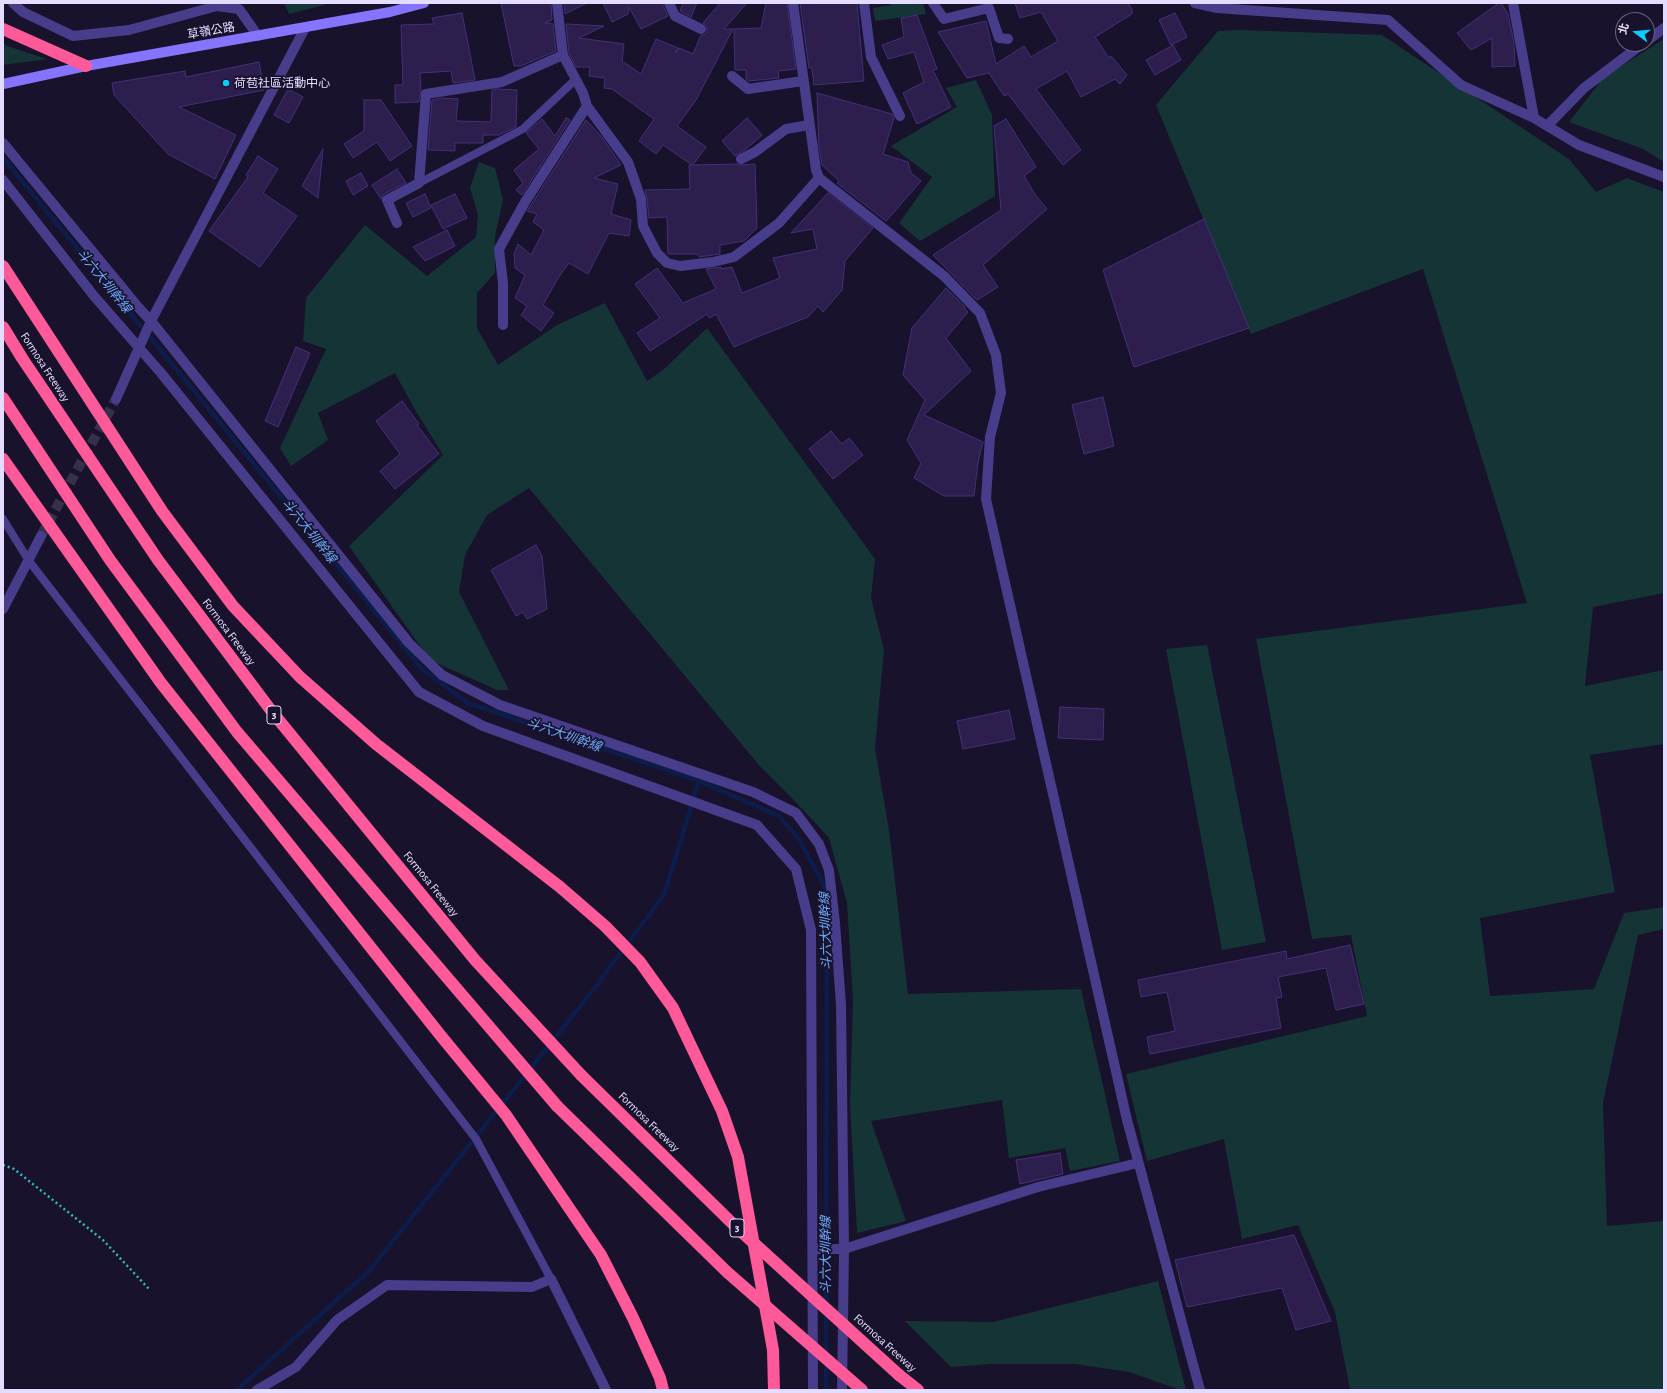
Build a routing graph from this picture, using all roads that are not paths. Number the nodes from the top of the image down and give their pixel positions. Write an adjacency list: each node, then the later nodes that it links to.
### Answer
1 (13, 3): 15 (street)
2 (424, 3): 10 (main road, 草嶺公路)
3 (557, 3): 18 (street)
4 (669, 3): 13 (street)
5 (792, 3): 22 (street)
6 (864, 3): 25 (street)
7 (933, 3): 16 (street)
8 (1195, 3): 26 (street)
9 (1513, 3): 26 (street)
10 (305, 28): 15 (main road, 草嶺公路); 37 (street)
11 (1664, 28): 14 (street)
12 (3, 29): 19 (highway)
13 (701, 29)
14 (1655, 35)
15 (258, 36): 19 (main road, 草嶺公路)
16 (1008, 39)
17 (1631, 52): 28 (street)
18 (563, 55): 21 (street); 34 (street)
19 (86, 66): 23 (main road, 草嶺公路)
20 (732, 76): 22 (street)
21 (575, 80): 24 (street); 34 (lane)
22 (803, 81): 27 (street)
23 (3, 84)
24 (587, 106): 31 (street); 38 (street)
25 (900, 116)
26 (1534, 118): 28 (street)
27 (809, 125): 30 (street); 31 (street)
28 (1547, 126): 32 (street)
29 (3, 142): 37 (street)
30 (741, 159)
31 (819, 178): 48 (street)
32 (1664, 178)
33 (3, 180): 40 (street)
34 (419, 184): 35 (street)
35 (397, 223)
36 (3, 266): 55 (highway)
37 (151, 321): 40 (street); 50 (street)
38 (503, 325)
39 (3, 327): 59 (highway, Formosa Freeway / 3, bridge)
40 (139, 349): 42 (street); 49 (street)
41 (3, 398): 58 (highway, bridge)
42 (116, 399)
43 (3, 459): 54 (highway)
44 (3, 519): 46 (lane)
45 (41, 536): 46 (street)
46 (29, 561): 47 (street); 51 (lane)
47 (3, 609)
48 (1138, 1163): 50 (street); 60 (street)
49 (813, 1249): 50 (street); 56 (street)
50 (844, 1249): 57 (street)
51 (551, 1279): 52 (street); 53 (street)
52 (257, 1390)
53 (606, 1390)
54 (663, 1390)
55 (774, 1390)
56 (813, 1390)
57 (842, 1390)
58 (862, 1390)
59 (918, 1390)
60 (1200, 1390)

